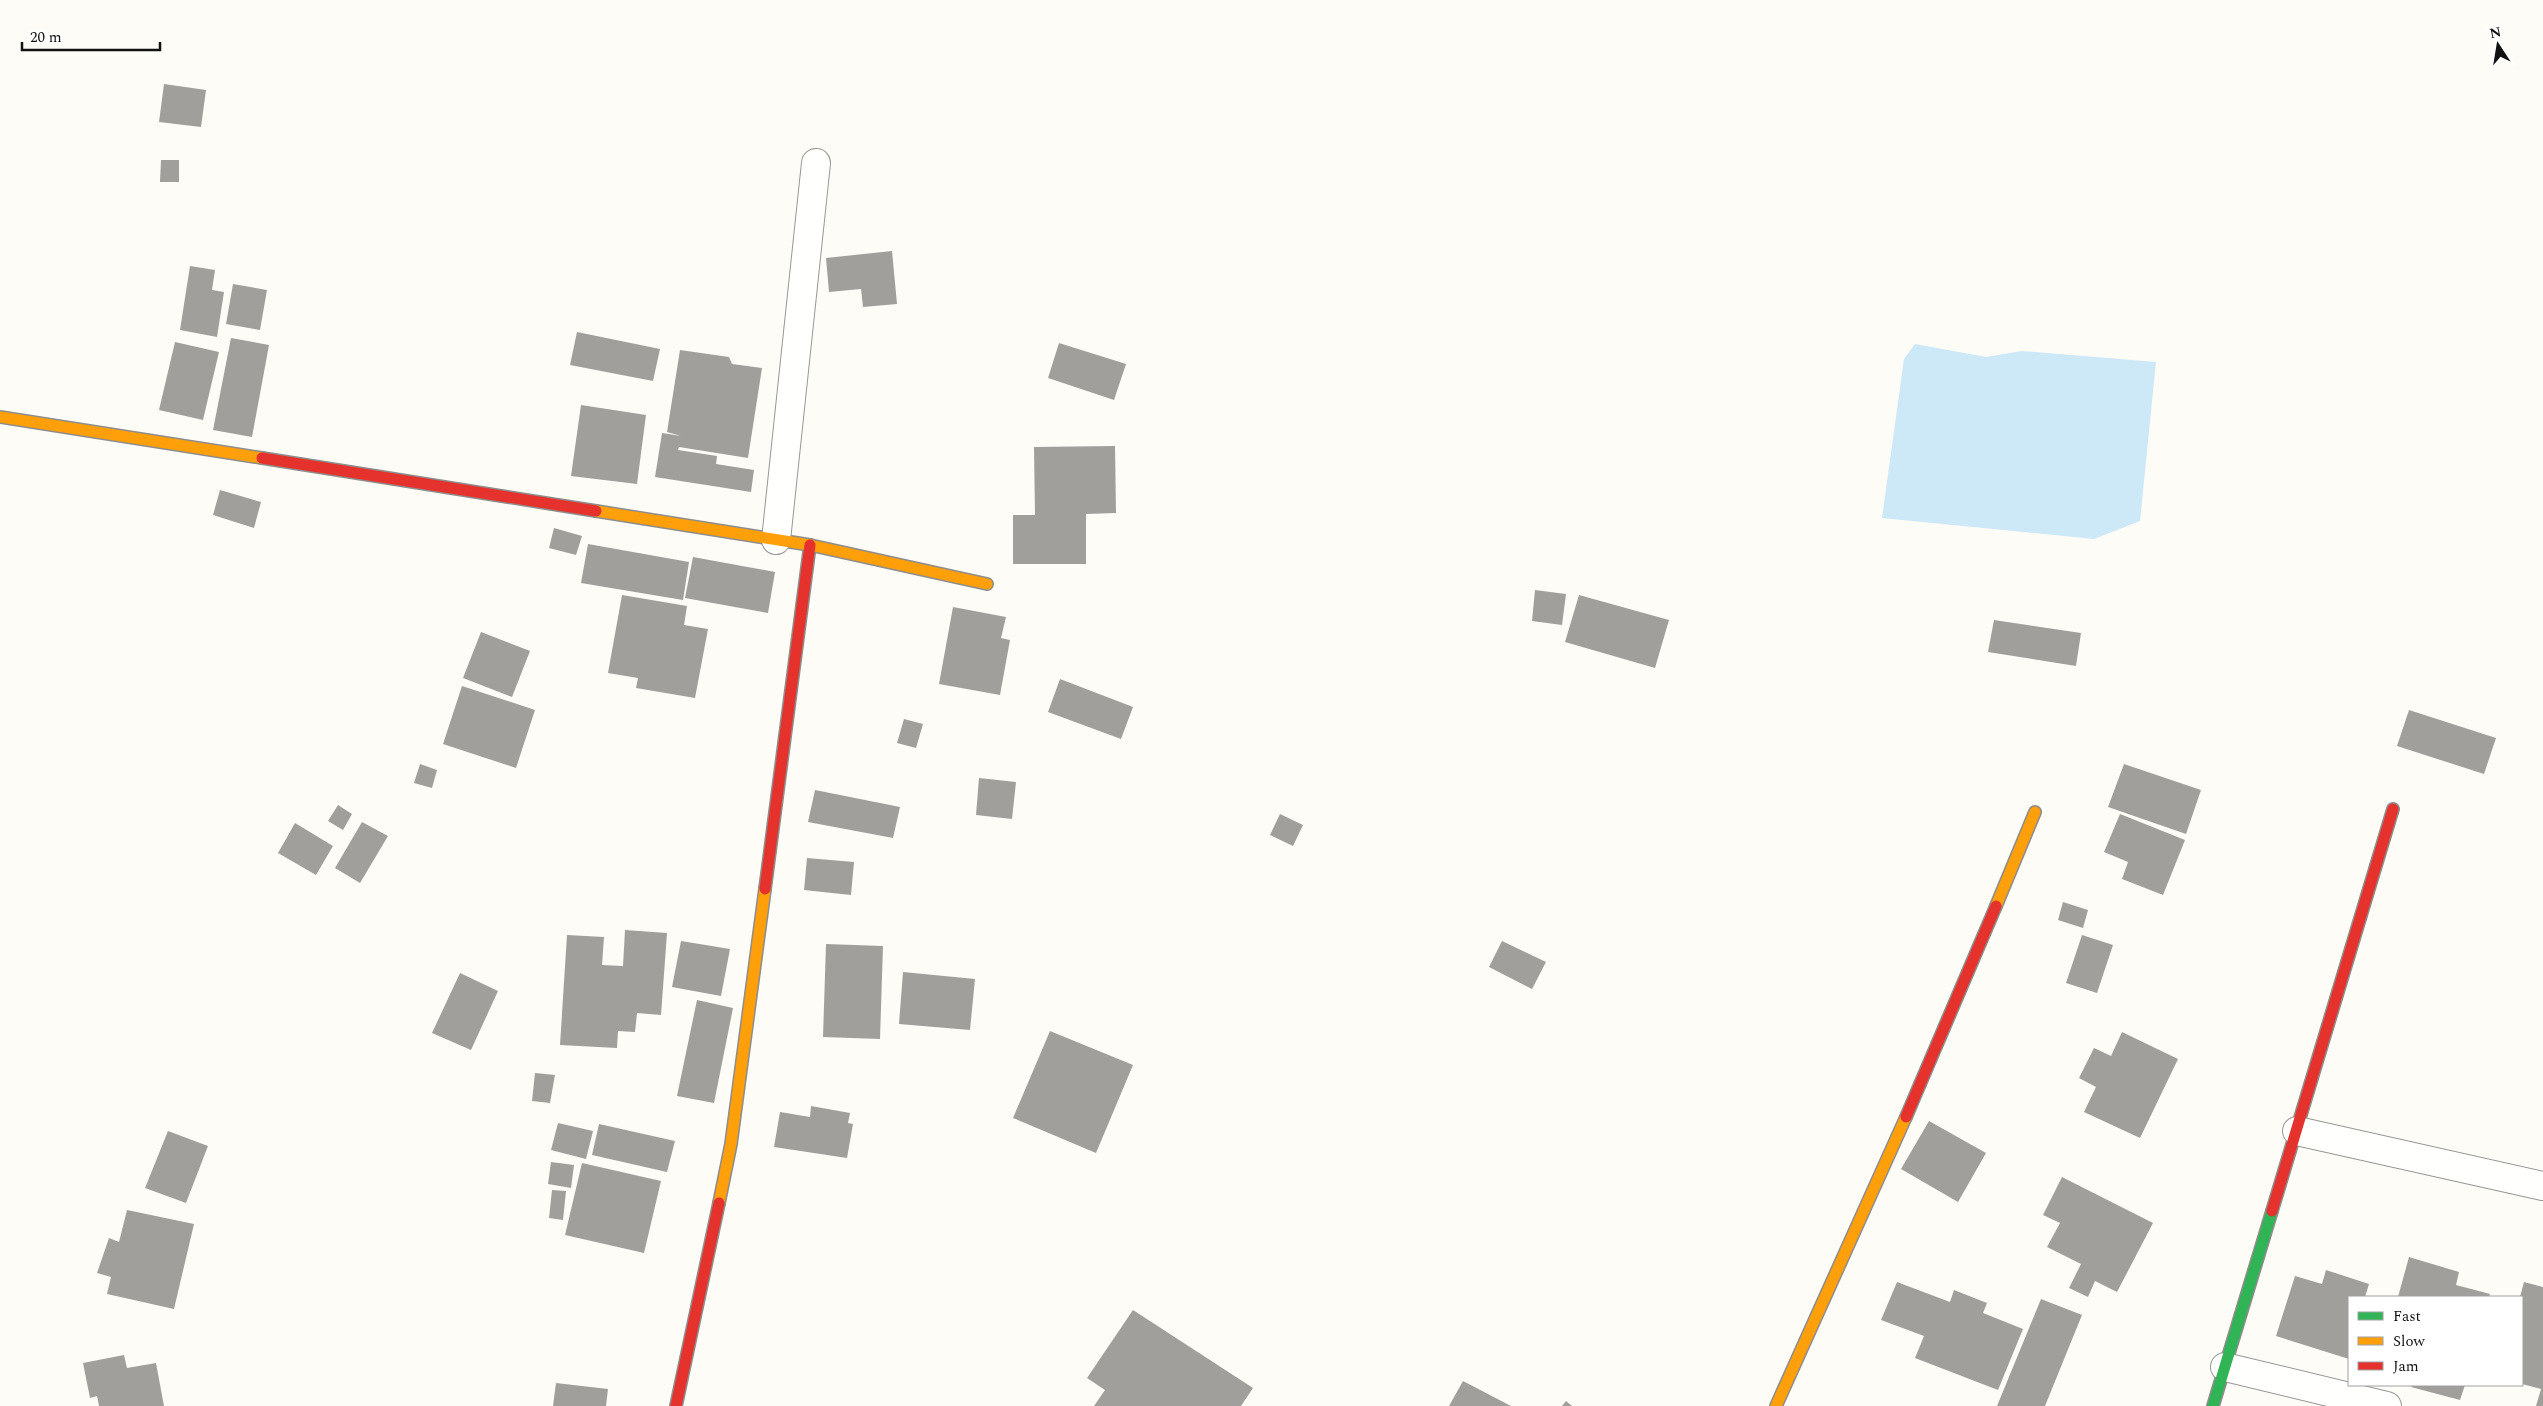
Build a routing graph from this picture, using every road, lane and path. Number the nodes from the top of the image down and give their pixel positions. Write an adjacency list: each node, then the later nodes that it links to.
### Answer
1 (816, 163): 3 (street)
2 (0, 417): 3 (street)
3 (776, 540): 4 (street)
4 (810, 546): 5 (street); 11 (street)
5 (987, 584)
6 (2393, 809): 8 (street)
7 (2036, 812): 12 (street)
8 (2297, 1131): 9 (street); 10 (street)
9 (2543, 1186)
10 (2225, 1367): 13 (street); 14 (street)
11 (676, 1406)
12 (1776, 1406)
13 (2213, 1406)
14 (2387, 1406)

